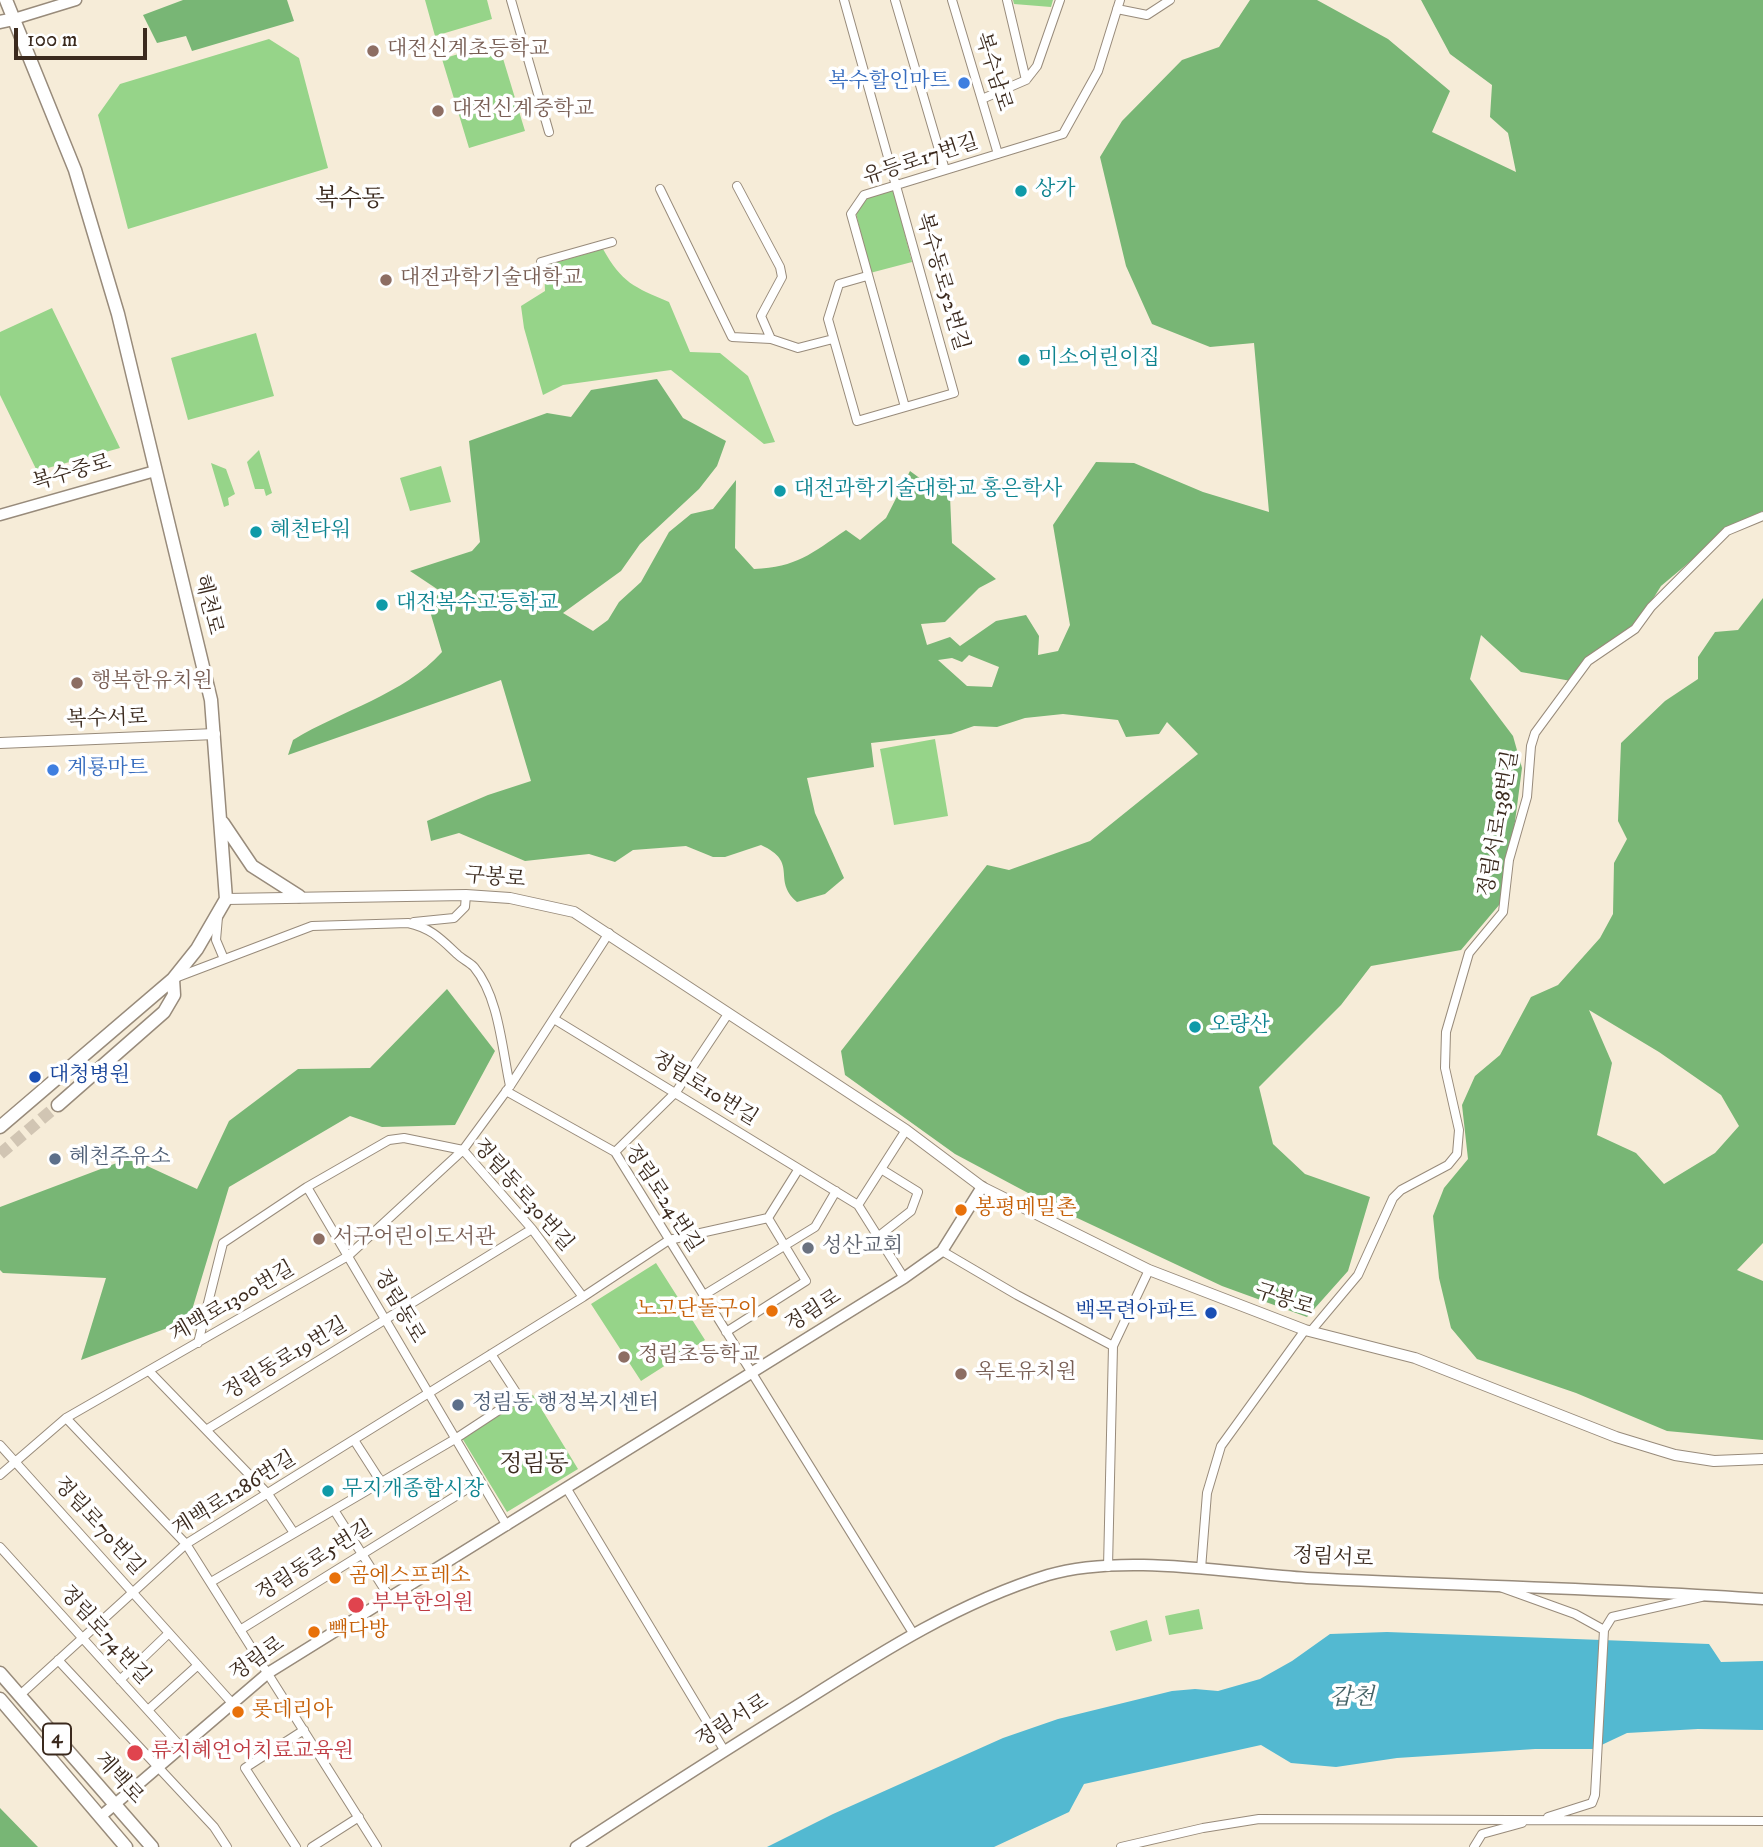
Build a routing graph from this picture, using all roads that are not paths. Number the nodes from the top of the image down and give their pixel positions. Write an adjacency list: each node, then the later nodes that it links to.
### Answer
1 (6, 0): 11 (main road, 혜천로)
2 (76, 0): 11 (main road)
3 (511, 0): 15 (street)
4 (844, 0): 18 (street, 복수동로52번길)
5 (895, 0): 17 (street)
6 (952, 0): 14 (street, 복수남로)
7 (1007, 0): 13 (street)
8 (1060, 0): 13 (street)
9 (1170, 0): 10 (street)
10 (1119, 5): 16 (street, 유등로17번길)
11 (14, 19): 12 (main road); 27 (main road, 혜천로)
12 (0, 22)
13 (1026, 80): 14 (street)
14 (982, 99): 16 (street, 복수남로)
15 (549, 132)
16 (998, 154): 17 (street, 유등로17번길)
17 (945, 170): 18 (street, 유등로17번길)
18 (896, 185): 23 (street, 유등로17번길); 26 (street, 복수동로52번길)
19 (737, 186): 24 (street)
20 (660, 189): 24 (street)
21 (612, 242): 22 (street)
22 (541, 262)
23 (866, 276): 25 (street, 복수동로52번길); 26 (street, 유등로17번길)
24 (771, 340): 25 (street)
25 (833, 340): 26 (street, 복수동로52번길)
26 (905, 407)
27 (155, 471): 28 (main road, 복수중로); 30 (main road, 혜천로)
28 (0, 515)
29 (1763, 516): 67 (street, 정림서로138번길)
30 (215, 734): 31 (street, 복수서로); 32 (main road, 혜천로)
31 (0, 743)
32 (222, 821): 34 (main road); 35 (main road, 혜천로)
33 (466, 895): 34 (street, 구봉로); 36 (street); 37 (street, 구봉로)
34 (299, 896): 35 (street, 구봉로)
35 (223, 905): 38 (street); 39 (main road)
36 (408, 923): 38 (street); 42 (street)
37 (609, 933): 40 (street, 구봉로); 41 (street, 계백로1300번길)
38 (224, 959): 39 (street)
39 (173, 979): 44 (main road); 45 (main road)
40 (728, 1014): 43 (street); 46 (street, 구봉로)
41 (554, 1019): 42 (street, 계백로1300번길); 43 (street, 정림로10번길)
42 (508, 1089): 47 (street, 계백로1300번길); 48 (street, 정림로24번길)
43 (676, 1092): 48 (street); 50 (street, 정림로10번길)
44 (58, 1105)
45 (1, 1126)
46 (906, 1130): 49 (street); 52 (street, 구봉로)
47 (463, 1150): 51 (street, 정림동로30번길); 56 (street, 정림동로30번길); 61 (street, 계백로1300번길)
48 (615, 1152): 58 (street, 정림로24번길)
49 (881, 1169): 54 (street); 57 (street)
50 (798, 1170): 53 (street, 정림로10번길); 55 (street)
51 (307, 1187): 61 (street, 정림동로); 69 (street)
52 (982, 1187): 60 (main road, 정림로); 62 (street, 구봉로)
53 (836, 1191): 54 (street, 정림로10번길); 59 (street)
54 (858, 1205): 57 (street, 정림로10번길)
55 (768, 1217): 58 (street, 계백로1286번길); 59 (street, 정림로)
56 (532, 1230): 65 (street, 정림동로30번길); 66 (street, 정림동로19번길)
57 (879, 1236): 63 (street, 정림로10번길)
58 (669, 1240): 64 (street, 정림로24번길); 65 (street, 계백로1286번길)
59 (785, 1245): 64 (street); 68 (street, 정림로)
60 (942, 1251): 63 (main road, 정림로); 70 (street)
61 (348, 1256): 66 (street, 정림동로); 69 (street, 계백로1300번길)
62 (1149, 1270): 67 (street, 구봉로); 70 (street)
63 (905, 1278): 73 (main road, 정림로)
64 (704, 1295): 68 (street, 정림로24번길)
65 (583, 1297): 71 (street, 계백로1286번길)
66 (385, 1320): 74 (street, 정림동로); 76 (street, 정림동로19번길)
67 (1308, 1330): 80 (street, 구봉로); 94 (street, 정림서로138번길)
68 (726, 1332): 73 (street, 정림로24번길)
69 (198, 1343): 72 (street, 계백로1300번길)
70 (1113, 1346): 93 (street)
71 (491, 1354): 74 (street, 계백로1286번길); 77 (street)
72 (149, 1371): 75 (street, 계백로1300번길); 76 (street)
73 (752, 1373): 85 (main road, 정림로); 104 (street)
74 (429, 1394): 77 (street, 정림동로); 78 (street, 계백로1286번길)
75 (66, 1418): 81 (street, 계백로1300번길); 90 (street)
76 (206, 1430): 86 (street)
77 (455, 1439): 83 (street, 정림동로); 84 (street)
78 (354, 1440): 84 (street); 86 (street, 계백로1286번길)
79 (0, 1445): 81 (street, 정림로70번길)
80 (1763, 1459)
81 (15, 1462): 82 (street, 계백로1300번길); 97 (street, 정림로70번길)
82 (0, 1475)
83 (480, 1481): 88 (street, 정림동로); 92 (street, 정림동로5번길)
84 (381, 1482): 87 (street)
85 (567, 1489): 88 (main road, 정림로); 117 (street)
86 (268, 1494): 89 (street); 90 (street, 계백로1286번길)
87 (334, 1510): 89 (street); 92 (street)
88 (507, 1526): 99 (main road, 정림로)
89 (295, 1533): 95 (street)
90 (186, 1544): 95 (street); 97 (street, 계백로1286번길)
91 (0, 1547): 105 (street, 정림로74번길)
92 (362, 1554): 99 (street); 101 (street, 정림동로5번길)
93 (1108, 1567): 94 (main road, 정림서로); 104 (main road, 정림서로)
94 (1201, 1569): 96 (main road, 정림서로)
95 (211, 1582): 101 (street)
96 (1498, 1586): 98 (main road, 정림서로); 102 (street)
97 (133, 1592): 103 (street, 정림로70번길); 105 (street, 계백로1286번길)
98 (1702, 1597): 100 (main road, 정림서로); 102 (street)
99 (390, 1598): 109 (main road, 정림로)
100 (1763, 1599)
101 (240, 1630): 109 (street)
102 (1604, 1632): 122 (street)
103 (169, 1633): 107 (street, 정림로70번길); 110 (street)
104 (913, 1633): 117 (main road, 정림서로)
105 (82, 1638): 106 (street, 계백로1286번길); 110 (street, 정림로74번길)
106 (58, 1660): 111 (street, 계백로1286번길); 118 (street)
107 (198, 1665): 113 (street, 정림로70번길); 114 (street)
108 (0, 1673): 111 (main road, 계백로 / 4)
109 (268, 1673): 113 (main road, 정림로); 115 (street)
110 (120, 1680): 114 (street, 정림로74번길)
111 (20, 1695): 119 (main road, 계백로 / 4)
112 (0, 1699): 120 (main road, 계백로 / 4)
113 (232, 1703): 116 (main road, 정림로)
114 (148, 1710): 116 (street, 정림로74번길)
115 (304, 1730): 121 (street); 127 (street)
116 (182, 1748): 118 (main road, 정림로)
117 (724, 1750): 130 (main road, 정림서로)
118 (160, 1768): 119 (main road, 정림로); 126 (street)
119 (116, 1805): 120 (main road, 정림로); 125 (main road, 계백로 / 4)
120 (100, 1817): 124 (main road, 계백로 / 4)
121 (359, 1817): 128 (street); 129 (street)
122 (1534, 1820): 123 (street); 131 (street); 132 (street)
123 (1763, 1821)
124 (126, 1847)
125 (152, 1847)
126 (227, 1847)
127 (296, 1847)
128 (312, 1847)
129 (377, 1847)
130 (576, 1847)
131 (1121, 1847)
132 (1474, 1847)

